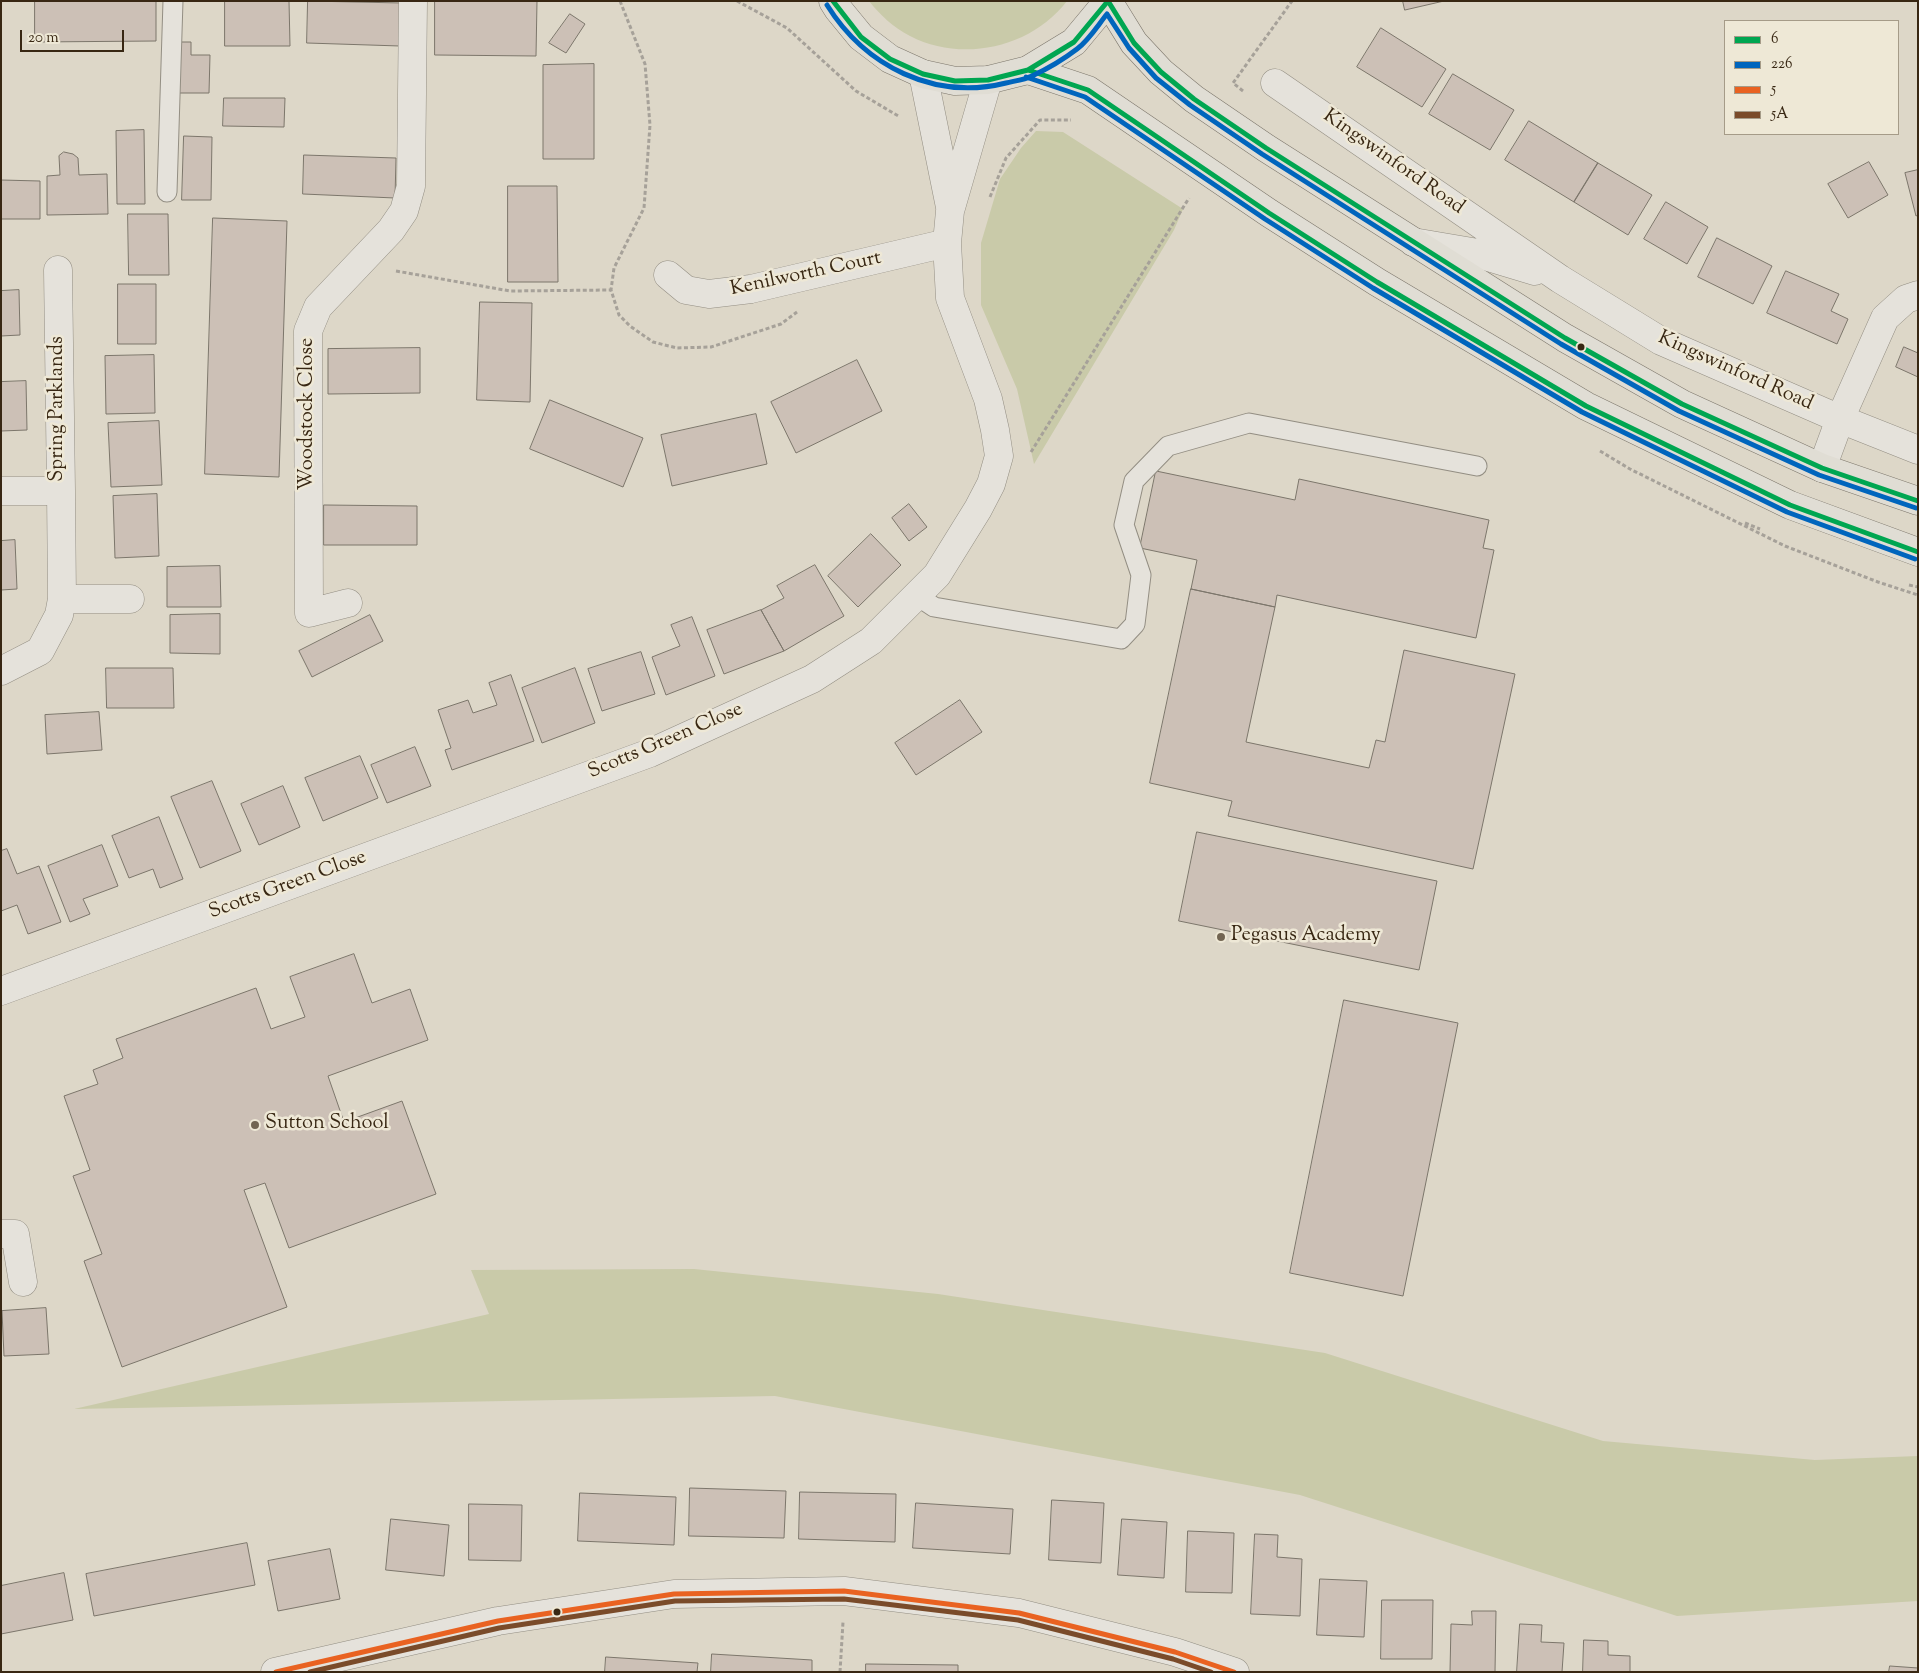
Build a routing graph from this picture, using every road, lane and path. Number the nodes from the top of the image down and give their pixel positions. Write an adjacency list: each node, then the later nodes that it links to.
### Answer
1 (173, 1): 13 (lane)
2 (413, 1): 18 (street, Woodstock Close)
3 (620, 1): 22 (path)
4 (737, 1): 12 (path)
5 (833, 1): 8 (main road)
6 (1108, 1): 7 (main road); 16 (main road, Kingswinford Road)
7 (1028, 70): 9 (main road); 34 (main road)
8 (923, 74): 9 (main road); 15 (street, Scotts Green Close)
9 (988, 80): 15 (street, Scotts Green Close)
10 (1275, 83): 21 (street, Kingswinford Road)
11 (1074, 120): 15 (path)
12 (905, 121)
13 (167, 192)
14 (1182, 192): 27 (path)
15 (950, 211): 17 (street, Scotts Green Close)
16 (1413, 242): 21 (street, Kingswinford Road); 29 (main road, Kingswinford Road)
17 (947, 243): 20 (street, Kenilworth Court); 36 (street, Scotts Green Close)
18 (359, 264): 22 (path); 39 (street, Woodstock Close)
19 (58, 270): 30 (street, Spring Parklands)
20 (668, 276)
21 (1560, 279): 25 (street, Kingswinford Road)
22 (611, 290): 24 (path)
23 (1918, 295): 25 (street)
24 (800, 310)
25 (1840, 419): 26 (street, Kingswinford Road); 29 (street)
26 (1918, 450)
27 (1027, 459)
28 (1477, 466): 36 (lane)
29 (1822, 468): 32 (main road, Kingswinford Road)
30 (61, 490): 31 (street, Spring Parklands); 37 (street)
31 (1, 491)
32 (1918, 501)
33 (1734, 520): 35 (path)
34 (1918, 552)
35 (1918, 595)
36 (916, 596): 41 (street, Scotts Green Close)
37 (62, 599): 38 (street); 40 (street)
38 (130, 599)
39 (348, 603)
40 (1, 671)
41 (1, 992)
42 (1, 1234): 43 (street)
43 (23, 1282)
44 (844, 1591): 45 (street); 46 (path); 47 (street)
45 (275, 1672)
46 (840, 1672)
47 (1235, 1672)

